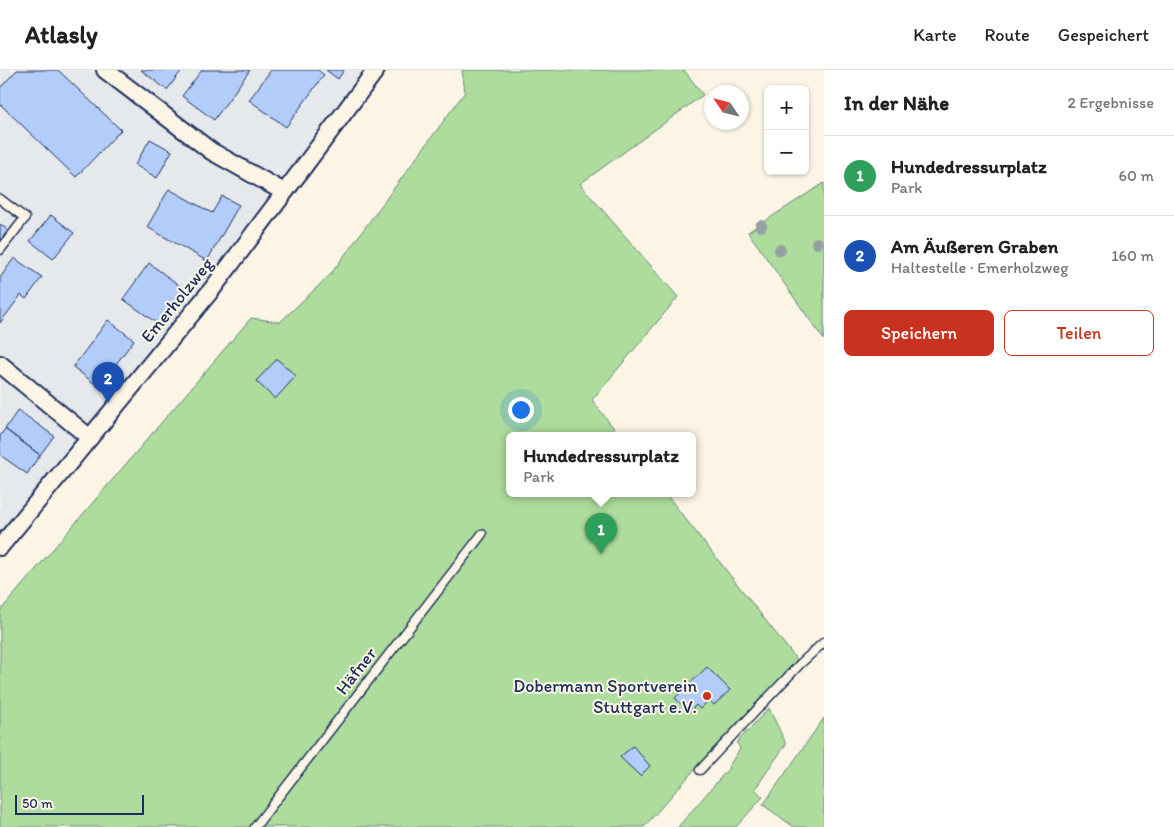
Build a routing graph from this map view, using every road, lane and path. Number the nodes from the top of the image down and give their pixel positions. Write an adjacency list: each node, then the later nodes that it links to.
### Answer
1 (105, 70): 3 (street)
2 (376, 70): 3 (street, Emerholzweg)
3 (284, 192): 7 (street, Emerholzweg)
4 (0, 199): 5 (lane)
5 (0, 250)
6 (0, 364): 7 (street)
7 (90, 438): 9 (street, Emerholzweg)
8 (482, 534): 12 (lane, Häfner)
9 (0, 547)
10 (824, 642): 11 (lane)
11 (700, 770)
12 (255, 827)

